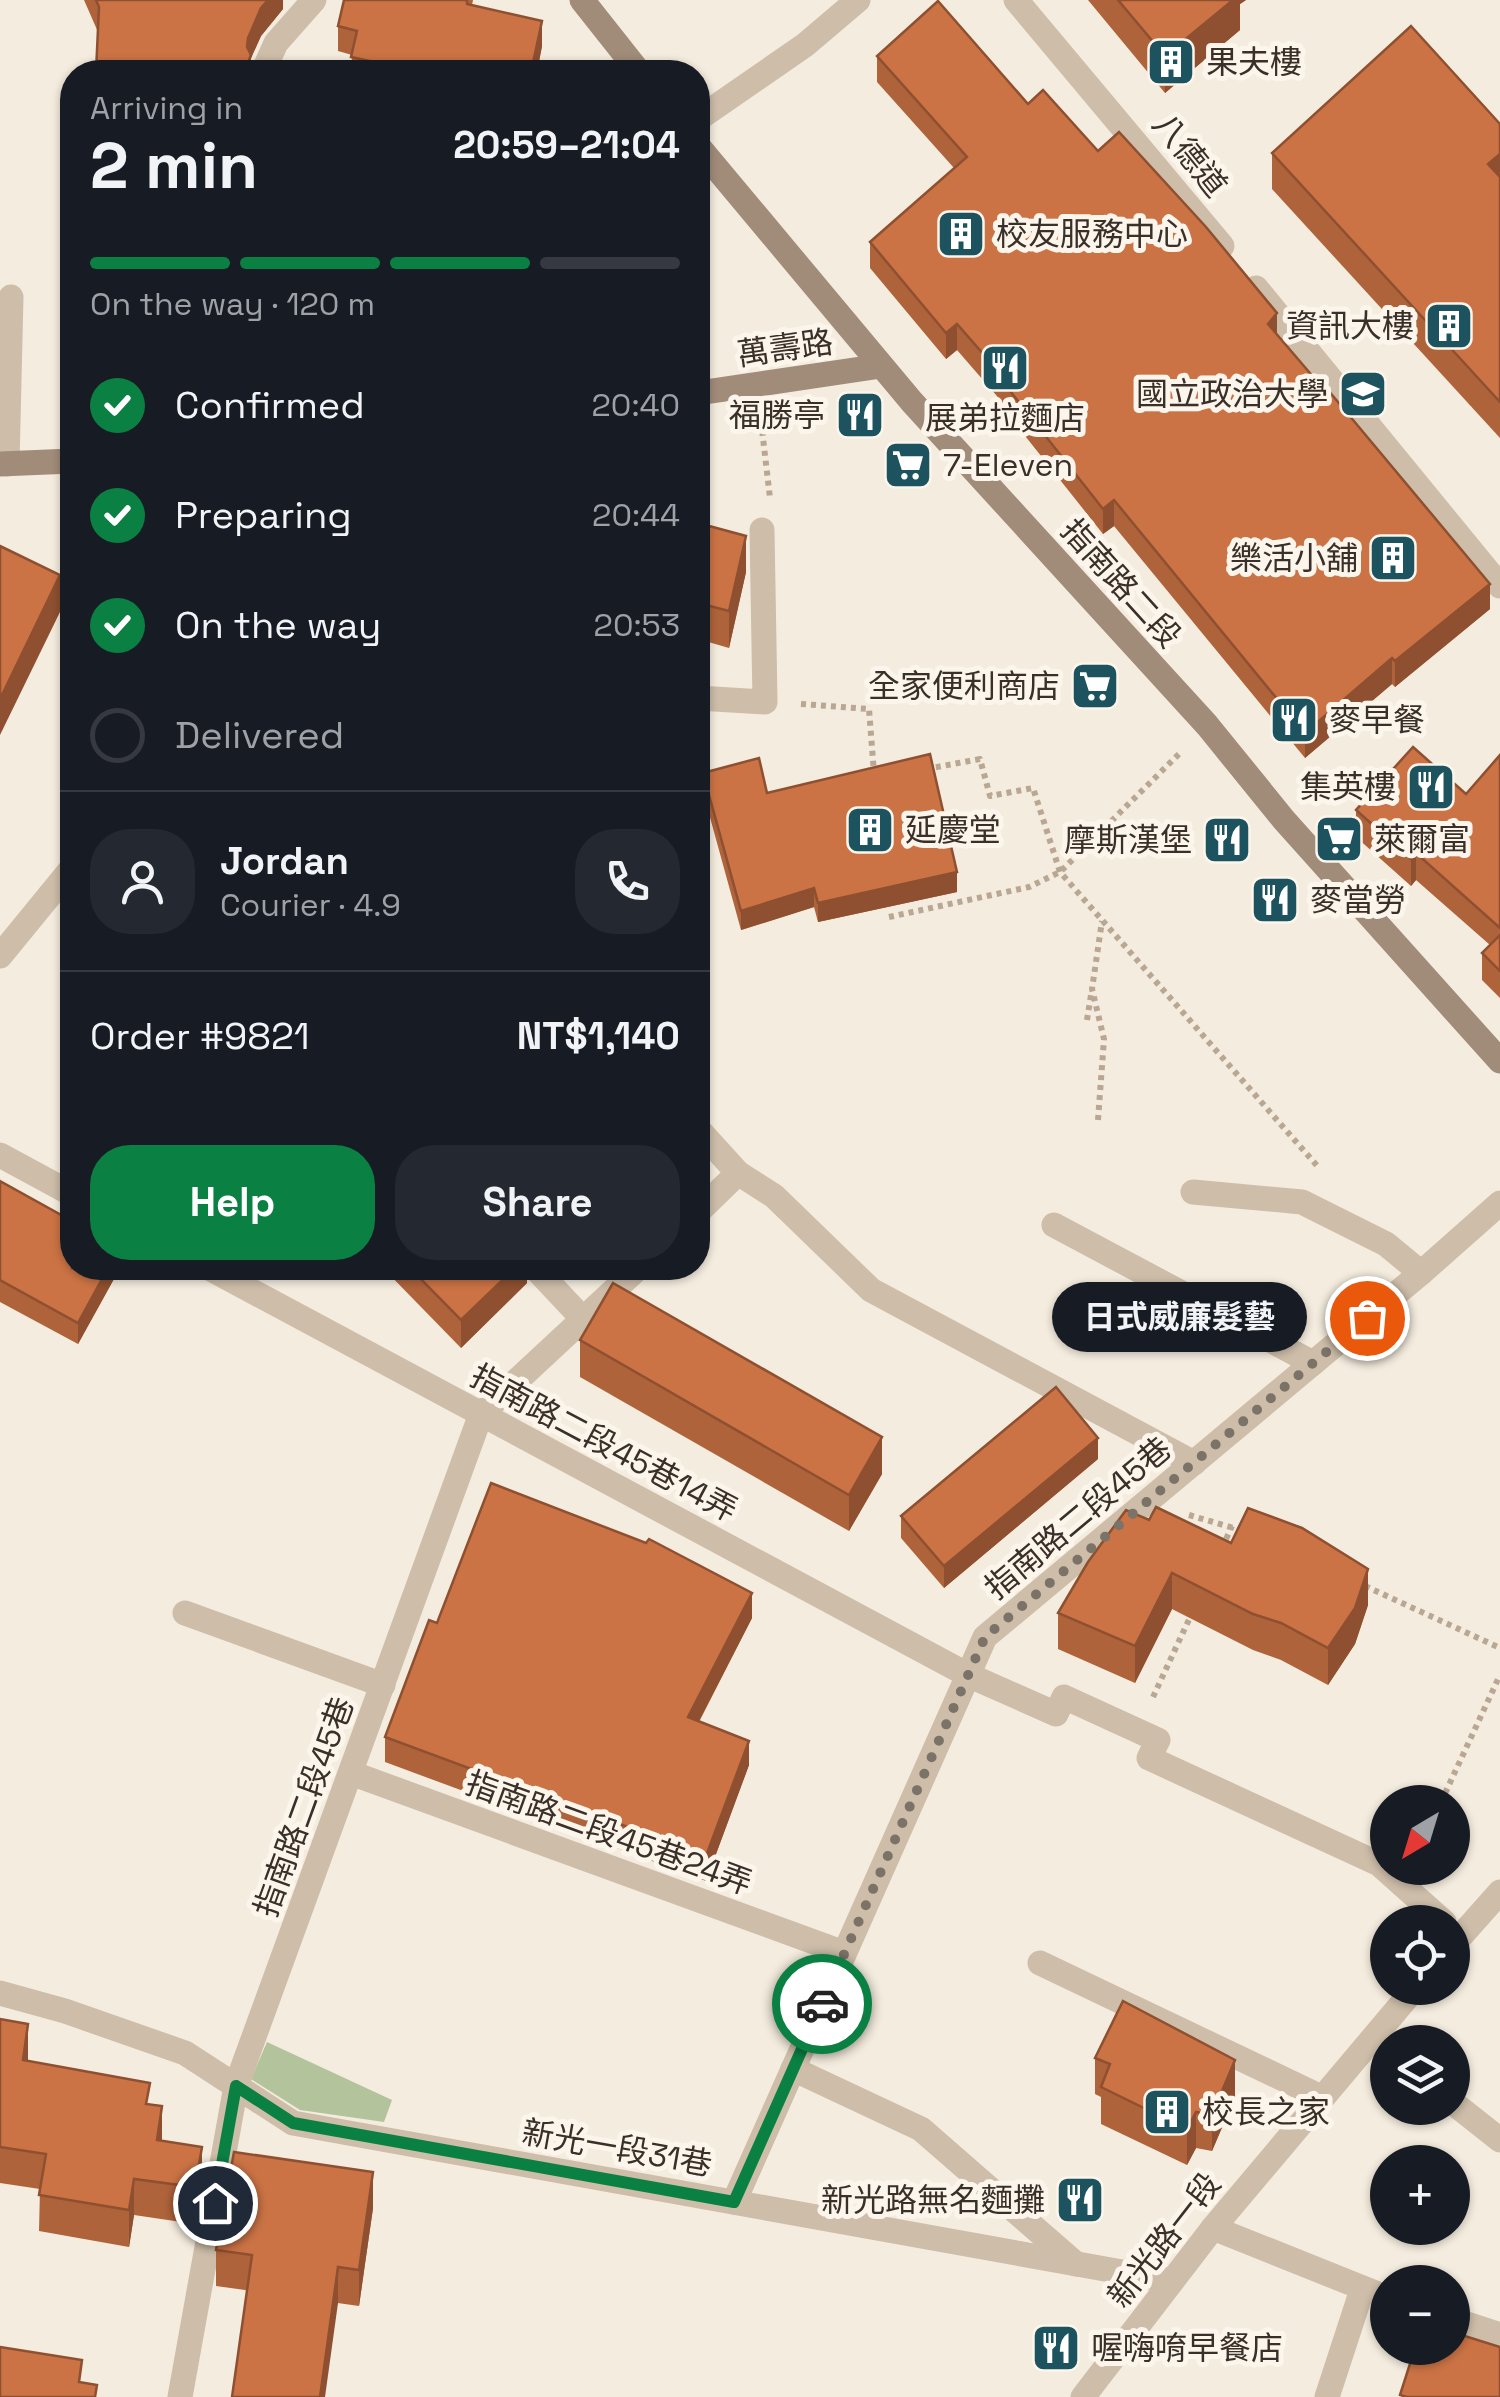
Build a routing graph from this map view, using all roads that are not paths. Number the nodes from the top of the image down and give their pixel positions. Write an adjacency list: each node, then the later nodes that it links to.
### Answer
1 (314, 0): 5 (street)
2 (582, 0): 6 (street)
3 (858, 0): 7 (street)
4 (1016, 0): 15 (street, 八德道)
5 (269, 60)
6 (630, 60)
7 (710, 110)
8 (710, 160): 10 (street, 指南路二段)
9 (11, 297): 13 (street)
10 (881, 366): 11 (street, 萬壽路); 19 (street, 指南路二段)
11 (710, 391)
12 (60, 462): 13 (street)
13 (4, 464)
14 (767, 520): 16 (street)
15 (1500, 586)
16 (710, 699)
17 (60, 883): 18 (street)
18 (0, 956)
19 (1500, 1060)
20 (710, 1142): 22 (street)
21 (0, 1155): 23 (street)
22 (738, 1174): 25 (street); 35 (street)
23 (60, 1188)
24 (1193, 1192): 28 (street)
25 (710, 1201)
26 (1500, 1203): 28 (street, 指南路二段45巷)
27 (1054, 1226): 33 (street)
28 (1422, 1273): 33 (street, 指南路二段45巷)
29 (231, 1280): 34 (street, 指南路二段45巷14弄)
30 (546, 1280): 32 (street)
31 (625, 1280): 32 (street, 指南路二段45巷)
32 (583, 1319): 34 (street, 指南路二段45巷)
33 (1313, 1363): 35 (street, 指南路二段45巷)
34 (481, 1414): 37 (street, 指南路二段45巷14弄); 38 (street, 指南路二段45巷)
35 (1194, 1463): 37 (street, 指南路二段45巷)
36 (185, 1614): 38 (street)
37 (968, 1675): 41 (street, 指南路二段45巷14弄); 43 (street, 指南路二段45巷)
38 (383, 1686): 39 (street, 指南路二段45巷)
39 (350, 1773): 43 (street, 指南路二段45巷24弄); 48 (street, 指南路二段45巷)
40 (1500, 1892): 42 (street)
41 (1422, 1905)
42 (1470, 1918)
43 (844, 1954): 47 (street, 指南路二段45巷)
44 (1040, 1964): 49 (street)
45 (0, 1993): 48 (street, 新光一段31巷)
46 (1370, 2052): 49 (street, 新光路一段)
47 (793, 2069): 52 (street, 指南路二段45巷); 54 (street)
48 (236, 2086): 52 (street, 新光一段31巷); 60 (street, 指南路二段45巷)
49 (1321, 2097): 53 (street, 新光路一段)
50 (1470, 2116): 51 (street)
51 (1500, 2140)
52 (734, 2202): 54 (street, 新光一段31巷)
53 (1213, 2228): 55 (street, 新光路一段); 56 (street)
54 (1076, 2264): 55 (street, 新光一段31巷)
55 (1172, 2281): 61 (street, 新光路一段)
56 (1362, 2290): 57 (street); 62 (street)
57 (1370, 2292)
58 (1470, 2326): 59 (street)
59 (1500, 2335)
60 (180, 2397)
61 (1082, 2397)
62 (1328, 2397)

